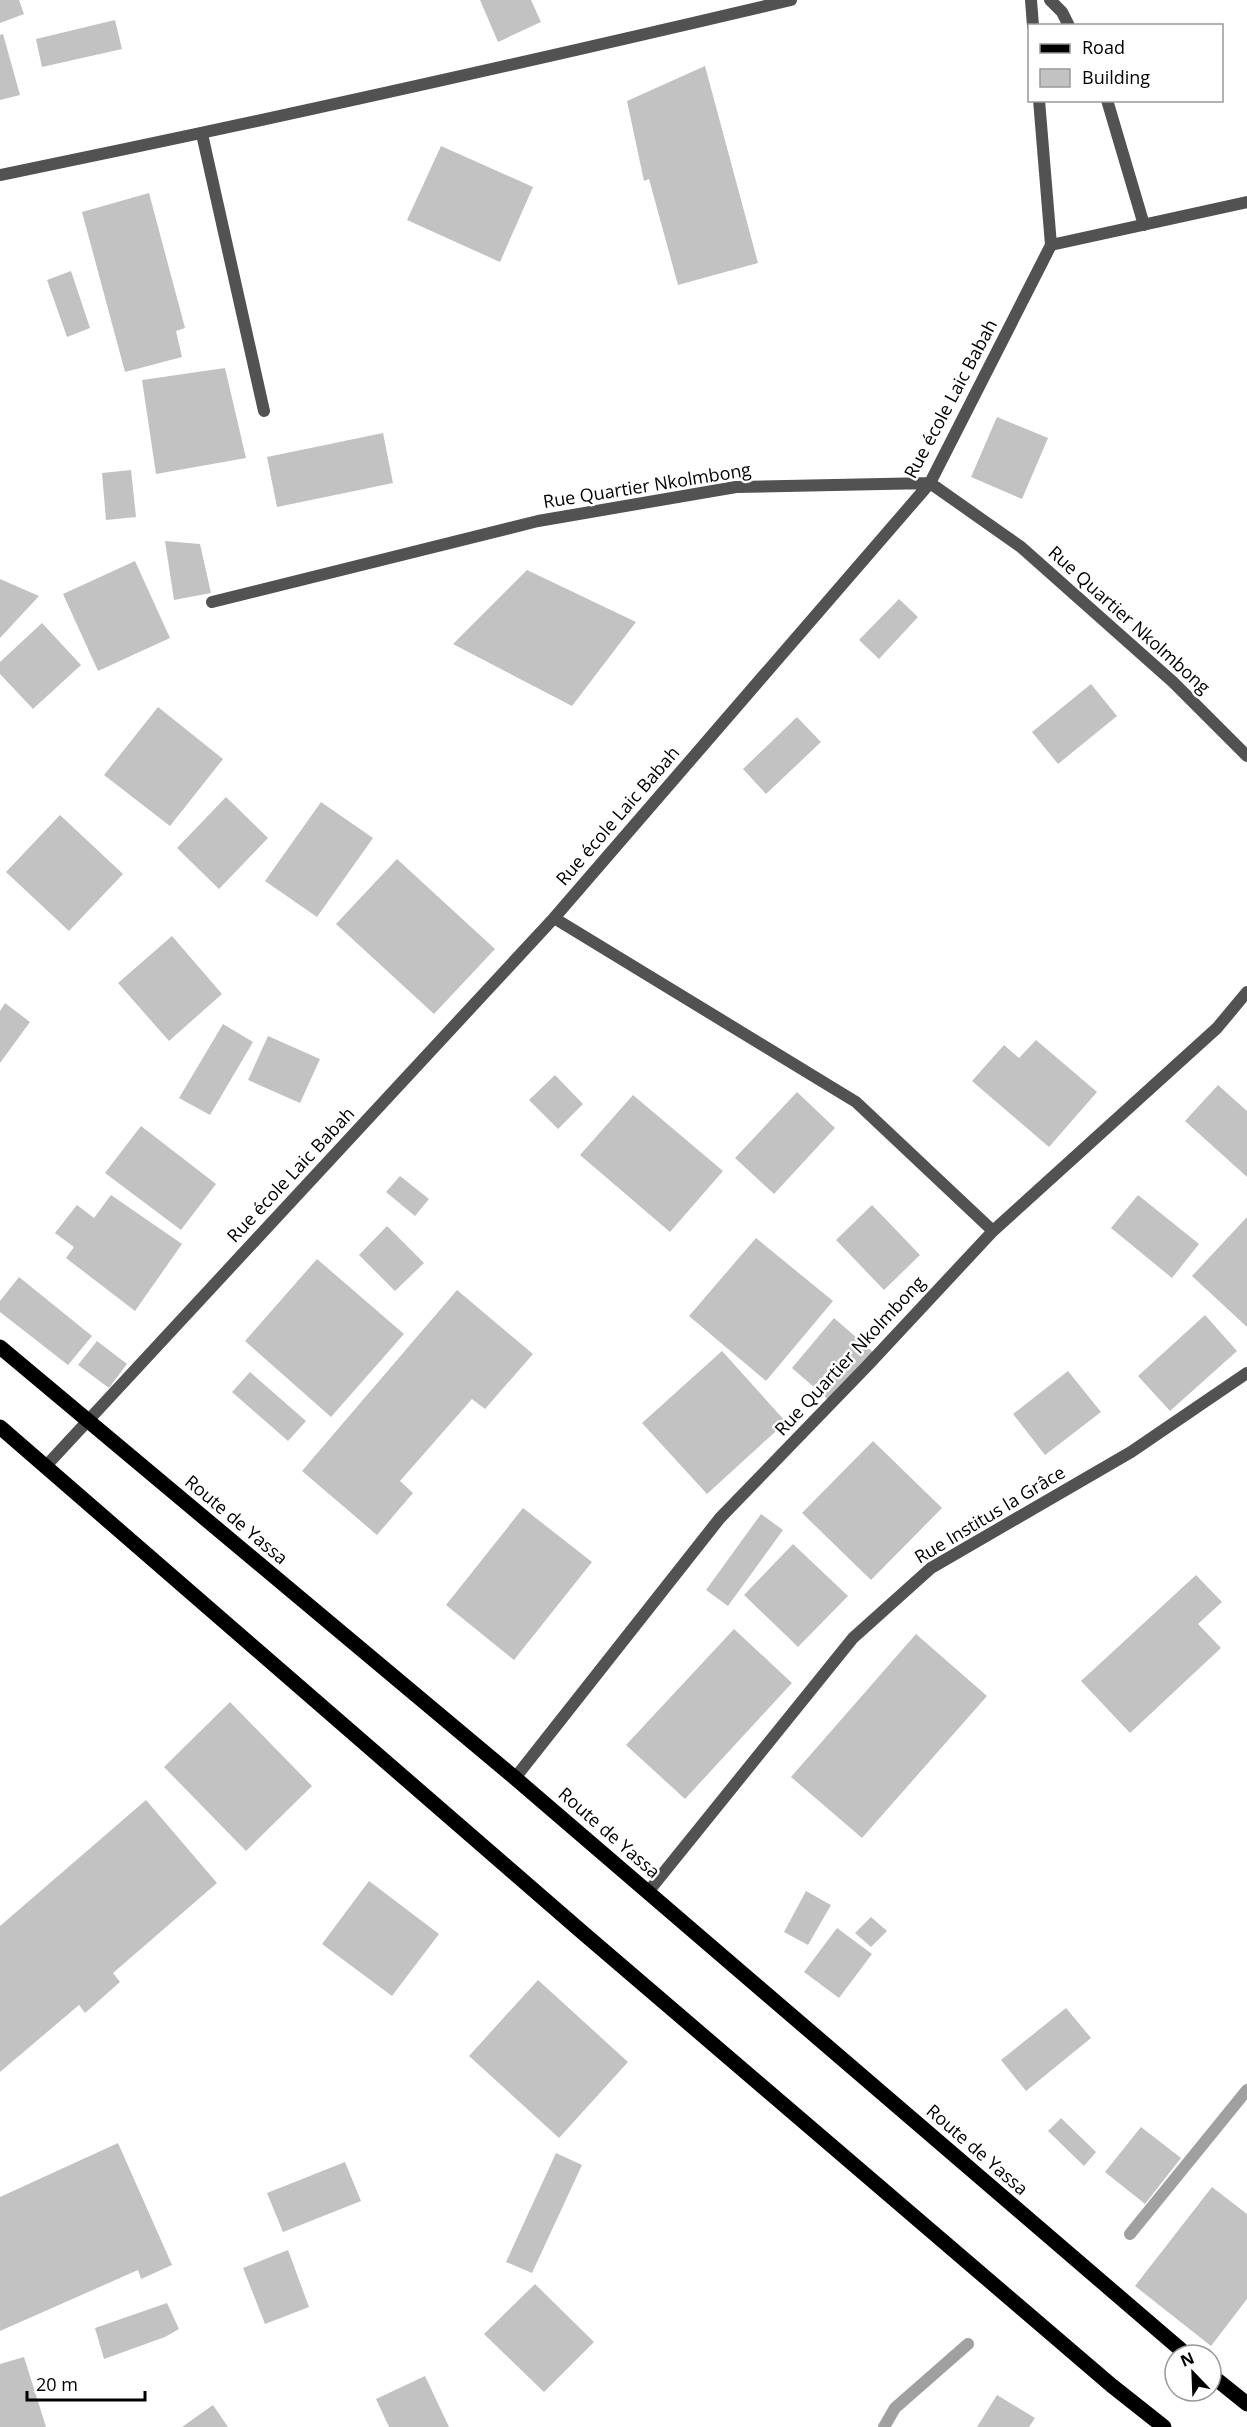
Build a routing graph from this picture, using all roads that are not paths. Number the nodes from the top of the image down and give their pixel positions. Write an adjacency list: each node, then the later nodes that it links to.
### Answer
1 (791, 0): 8 (street)
2 (1031, 0): 4 (street)
3 (1050, 0): 5 (street)
4 (1033, 24)
5 (1069, 24)
6 (1039, 102): 12 (street)
7 (1108, 102): 11 (street)
8 (202, 134): 9 (street); 13 (street)
9 (0, 175)
10 (1247, 202): 11 (street)
11 (1144, 225): 12 (street)
12 (1051, 245): 14 (street, Rue école Laic Babah)
13 (264, 411)
14 (930, 483): 15 (street, Rue Quartier Nkolmbong); 16 (street, Rue Quartier Nkolmbong); 17 (street, Rue école Laic Babah)
15 (212, 602)
16 (1247, 756)
17 (554, 918): 19 (street); 22 (street, Rue école Laic Babah)
18 (1247, 992): 19 (street, Rue Quartier Nkolmbong)
19 (993, 1231): 25 (street, Rue Quartier Nkolmbong)
20 (0, 1347): 22 (main road, Route de Yassa)
21 (1245, 1377): 26 (street, Rue Institus la Grâce)
22 (88, 1422): 24 (street, Rue école Laic Babah); 25 (main road, Route de Yassa)
23 (0, 1427): 24 (main road)
24 (45, 1467): 30 (main road)
25 (515, 1778): 26 (main road, Route de Yassa)
26 (648, 1892): 27 (main road, Route de Yassa)
27 (1173, 2343)
28 (1223, 2385): 29 (main road)
29 (1247, 2404)
30 (1164, 2427)

